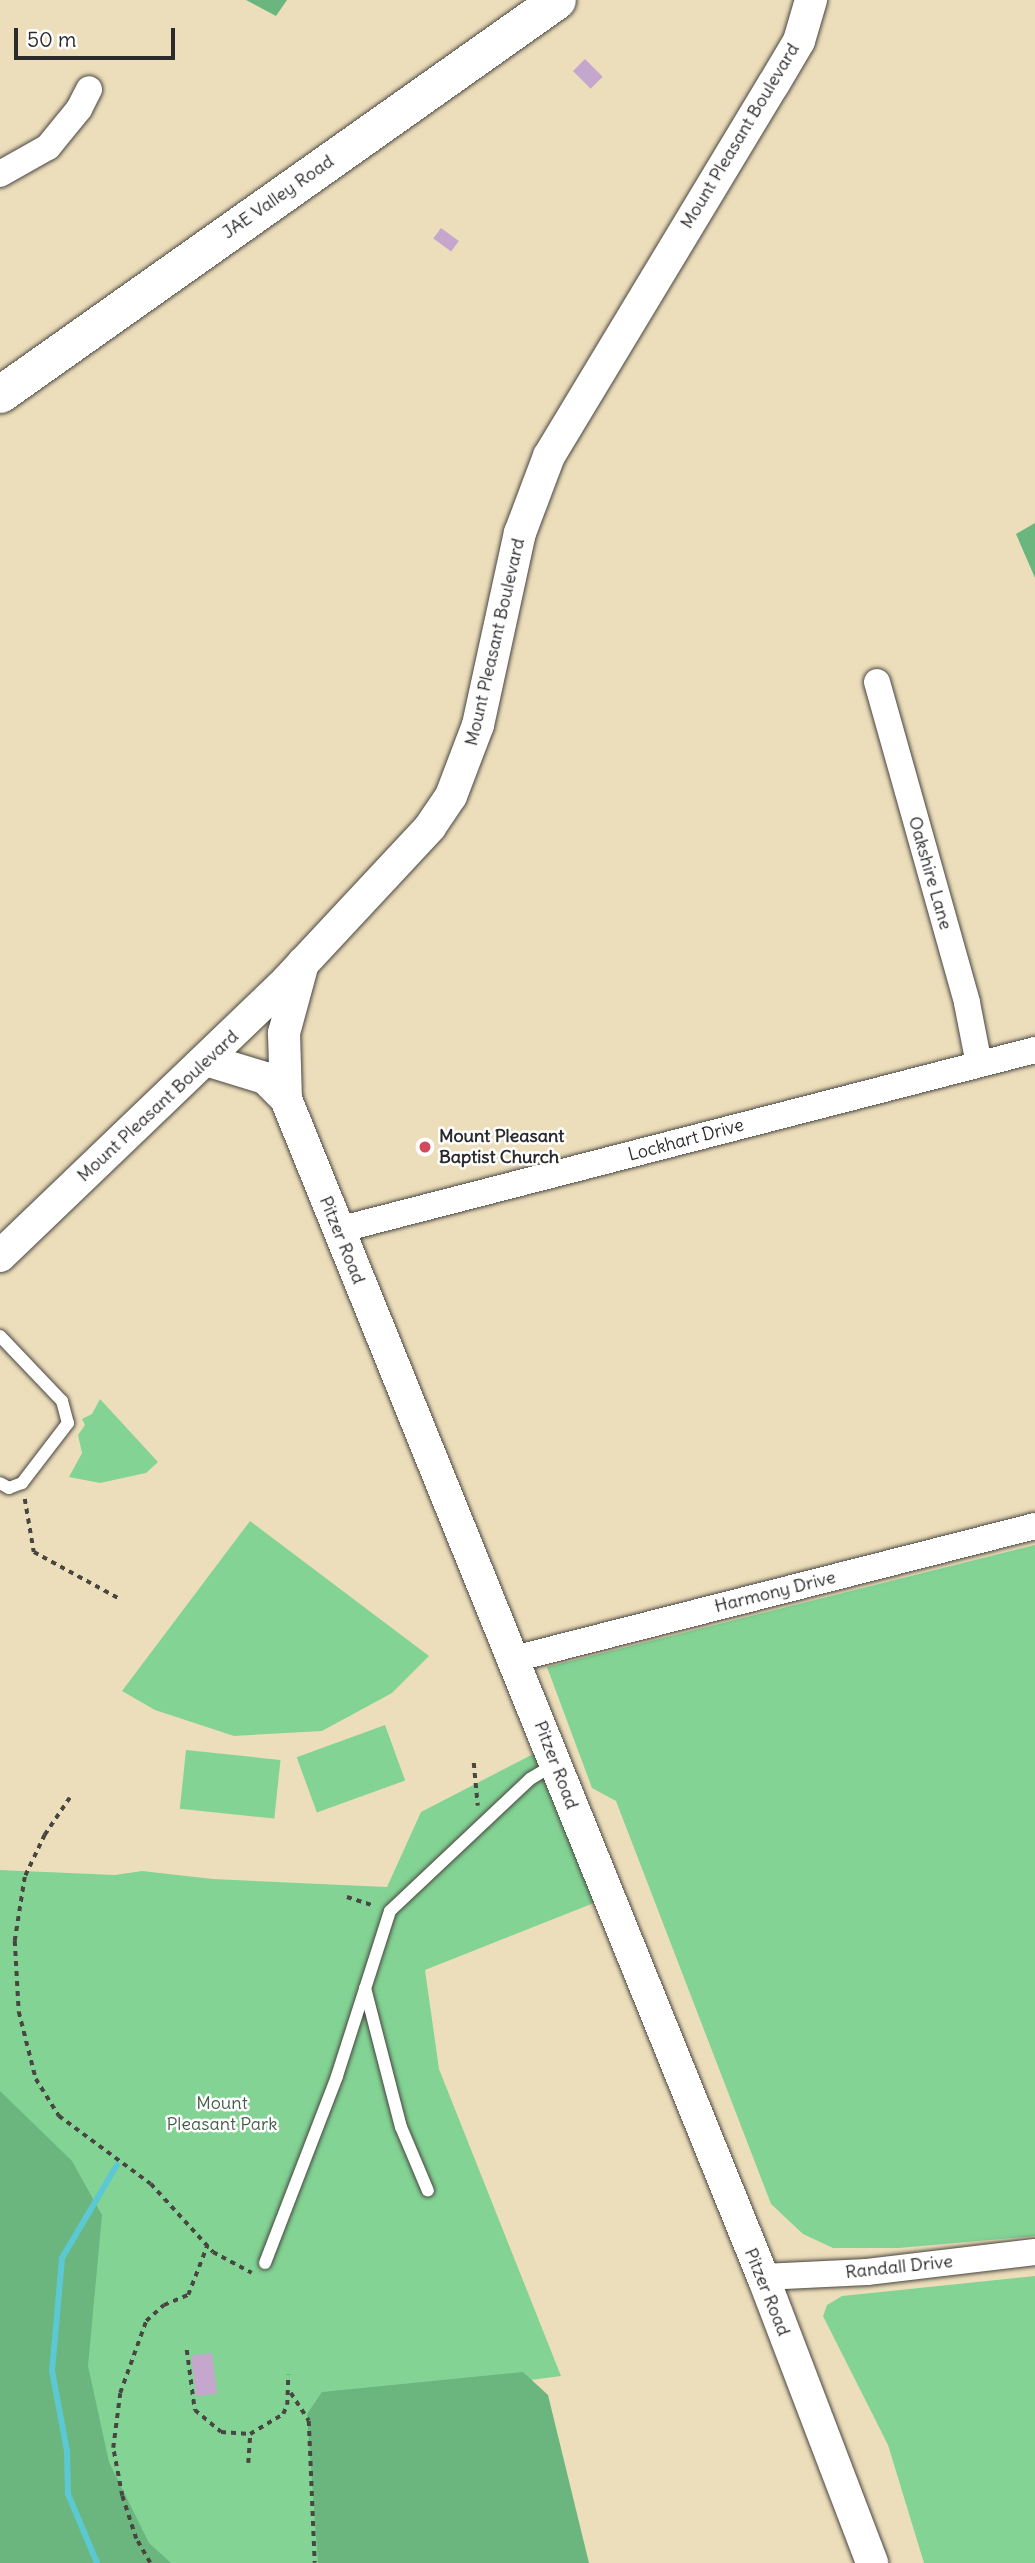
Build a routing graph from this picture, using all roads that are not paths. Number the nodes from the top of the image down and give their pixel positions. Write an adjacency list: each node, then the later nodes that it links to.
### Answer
1 (556, 0): 5 (main road, JAE Valley Road)
2 (811, 0): 7 (street, Mount Pleasant Boulevard)
3 (89, 89): 4 (street)
4 (0, 174)
5 (0, 394)
6 (877, 682): 10 (street, Oakshire Lane)
7 (303, 963): 9 (street, Mount Pleasant Boulevard); 11 (street, Pitzer Road)
8 (1035, 1050): 10 (street, Lockhart Drive)
9 (206, 1060): 11 (street); 13 (street, Mount Pleasant Boulevard)
10 (979, 1065): 12 (street, Lockhart Drive)
11 (286, 1098): 12 (street, Pitzer Road)
12 (338, 1230): 17 (street, Pitzer Road)
13 (0, 1255)
14 (0, 1336): 15 (lane)
15 (0, 1483)
16 (1035, 1526): 17 (street, Harmony Drive)
17 (514, 1659): 18 (street, Pitzer Road)
18 (556, 1764): 19 (lane); 23 (street, Pitzer Road)
19 (365, 1988): 20 (lane); 22 (lane)
20 (428, 2191)
21 (1035, 2252): 23 (street, Randall Drive)
22 (265, 2263)
23 (763, 2277): 24 (street, Pitzer Road)
24 (872, 2563)

